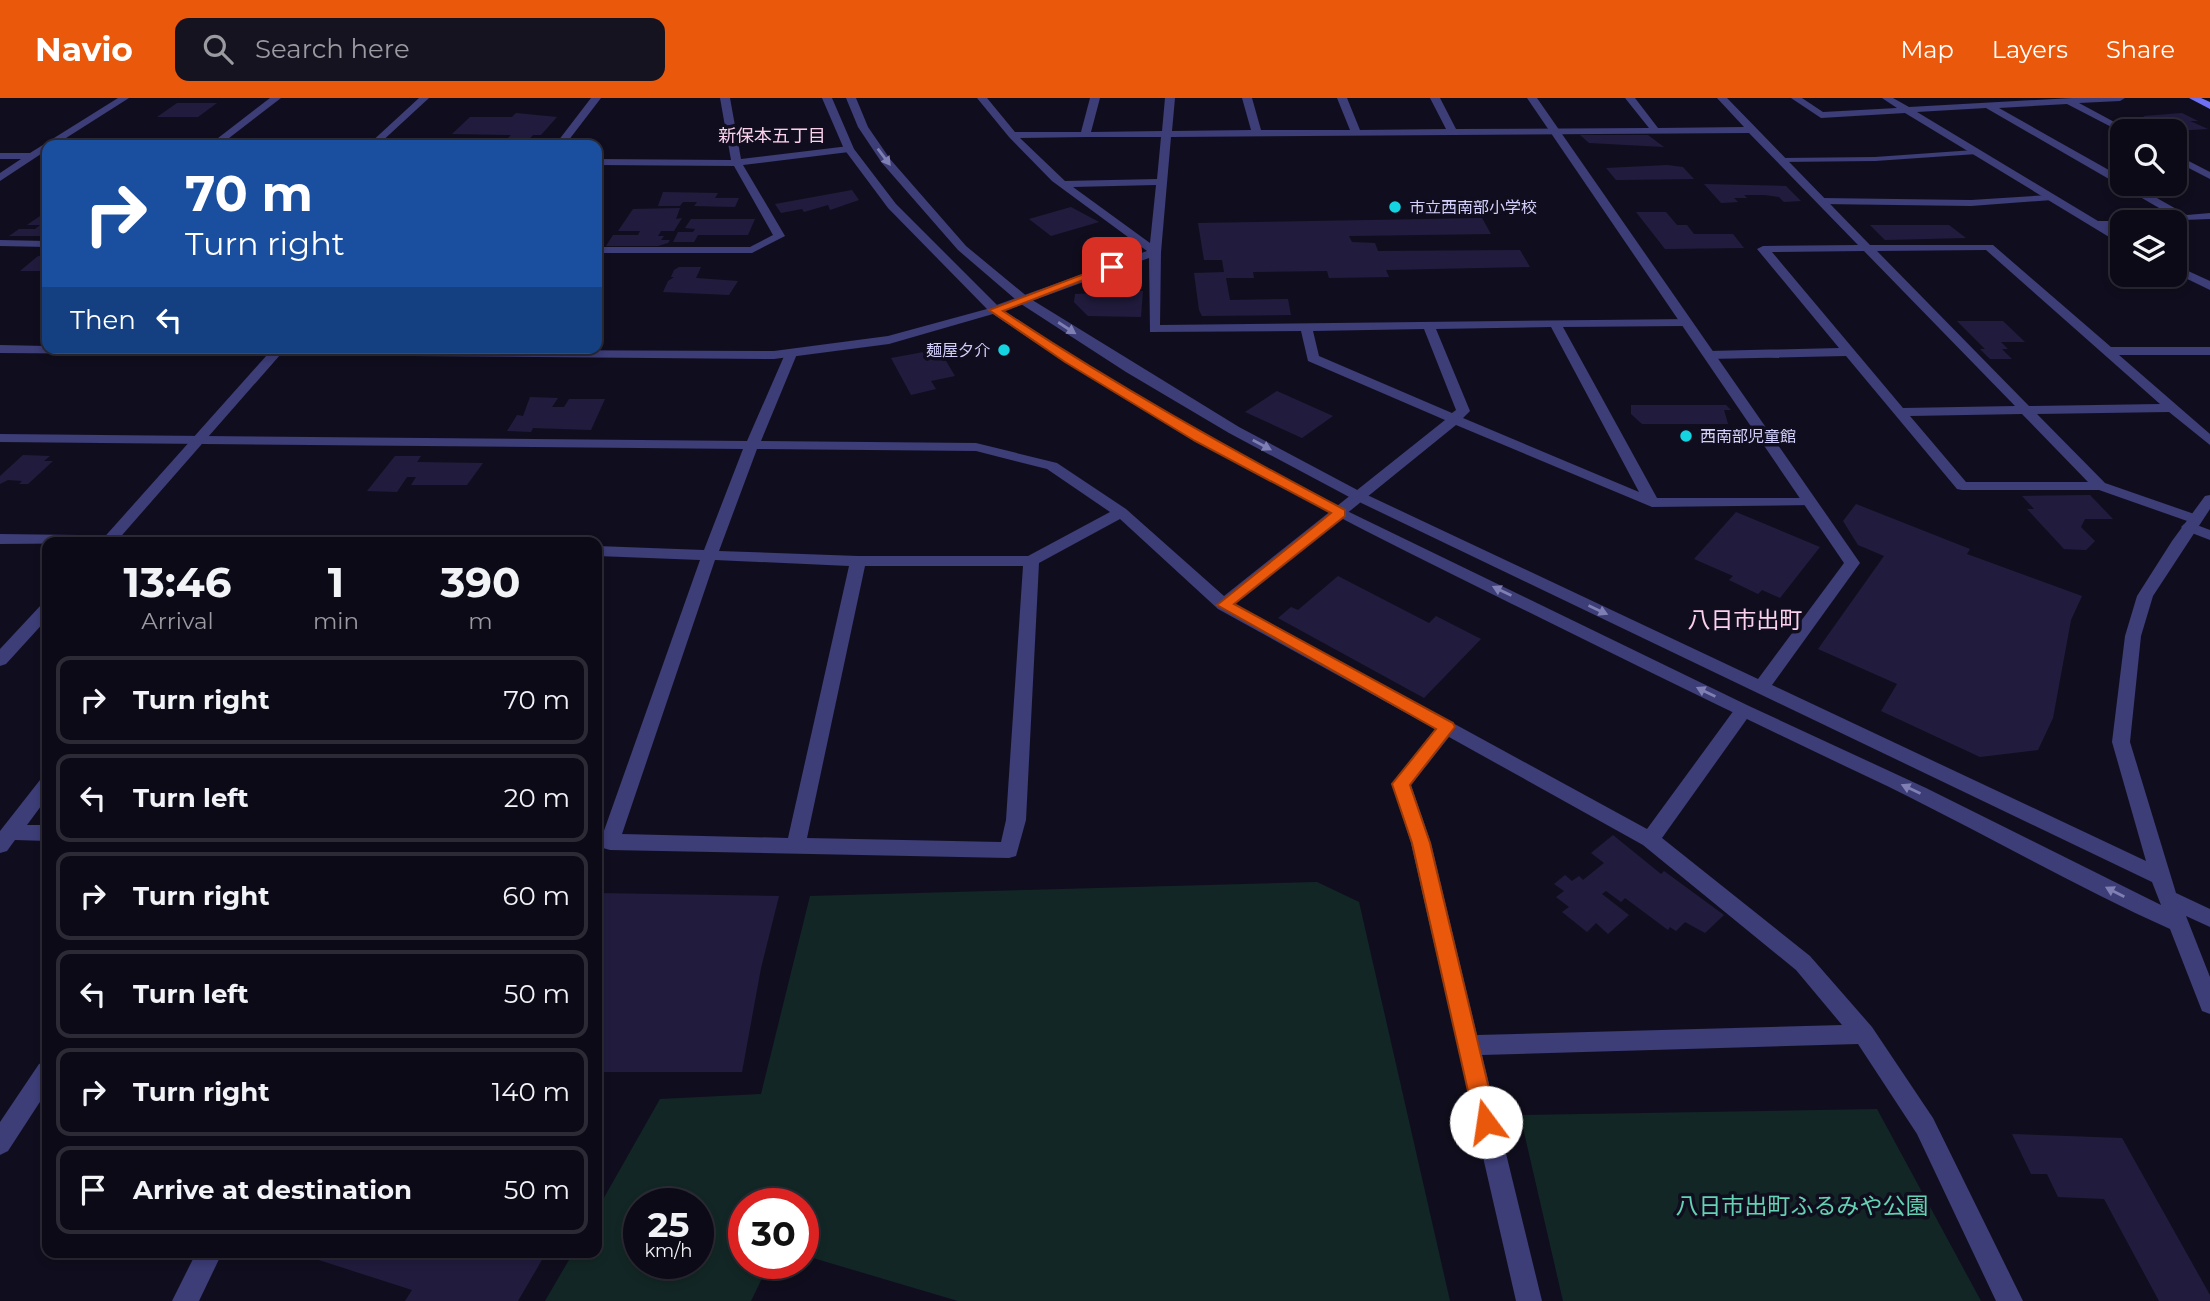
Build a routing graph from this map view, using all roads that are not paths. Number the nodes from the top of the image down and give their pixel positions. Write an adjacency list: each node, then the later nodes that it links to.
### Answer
1 (124, 98): 36 (street)
2 (276, 98): 37 (street)
3 (424, 98): 38 (street)
4 (596, 98): 39 (street)
5 (725, 98): 48 (street)
6 (828, 98): 40 (street)
7 (851, 98): 71 (street, one-way to 71)
8 (982, 98): 33 (street)
9 (1096, 98): 34 (street)
10 (1170, 98): 35 (street)
11 (1247, 98): 31 (street)
12 (1342, 98): 32 (street)
13 (1435, 98): 30 (street)
14 (1532, 98): 28 (street)
15 (1630, 98): 29 (street)
16 (1722, 98): 27 (street)
17 (1796, 98): 25 (street)
18 (1888, 98): 25 (street)
19 (1976, 98): 23 (street)
20 (2120, 98): 22 (street)
21 (2193, 98): 24 (main road)
22 (2066, 100): 23 (street); 26 (street)
23 (1990, 106): 25 (street); 50 (street)
24 (2210, 106)
25 (1908, 111): 42 (street)
26 (2110, 123)
27 (1752, 130): 29 (street); 46 (street)
28 (1555, 131): 29 (street); 30 (street); 73 (street)
29 (1656, 131)
30 (1453, 133): 32 (street)
31 (1257, 134): 32 (street); 35 (street)
32 (1357, 134)
33 (1012, 135): 34 (street); 54 (street)
34 (1085, 135): 35 (street)
35 (1166, 135): 53 (street)
36 (58, 140)
37 (221, 140)
38 (378, 140)
39 (565, 140)
40 (849, 149): 48 (street); 72 (street)
41 (42, 150): 44 (street)
42 (1974, 152): 46 (lane); 56 (street)
43 (0, 156): 44 (street)
44 (32, 156): 45 (street); 52 (street)
45 (42, 156)
46 (1781, 160): 57 (street)
47 (602, 162): 48 (street)
48 (737, 163): 67 (street)
49 (2187, 164): 51 (street)
50 (2110, 175)
51 (2210, 176)
52 (0, 178)
53 (1161, 182): 54 (street); 68 (street)
54 (1062, 184): 68 (street)
55 (2147, 196): 58 (street)
56 (2049, 198): 57 (lane); 62 (street)
57 (1821, 201): 66 (street)
58 (2171, 210)
59 (2210, 216): 60 (street)
60 (2187, 218)
61 (2110, 224): 62 (street)
62 (2094, 225): 63 (street)
63 (2110, 234)
64 (0, 243): 65 (street)
65 (42, 244)
66 (1871, 249): 79 (street); 81 (street); 87 (street)
67 (602, 250)
68 (1155, 252): 71 (street); 76 (street)
69 (2187, 274): 70 (street)
70 (2210, 286)
71 (1025, 300): 72 (street); 95 (street, one-way to 95)
72 (995, 310): 84 (street); 100 (street)
73 (1685, 322): 74 (street); 85 (street)
74 (1555, 324): 75 (street); 98 (street)
75 (1429, 326): 76 (street); 89 (street)
76 (1306, 327): 89 (street)
77 (0, 349): 78 (street)
78 (42, 349)
79 (2111, 351): 80 (street); 86 (street)
80 (2210, 351)
81 (1849, 352): 85 (street); 88 (street)
82 (602, 353): 84 (street)
83 (274, 354): 91 (street)
84 (791, 354): 93 (street)
85 (1709, 355): 97 (street)
86 (2172, 408): 87 (street); 92 (street)
87 (2029, 410): 88 (street); 94 (street)
88 (1900, 412): 94 (street)
89 (1454, 419): 95 (street); 98 (street)
90 (0, 438): 91 (street)
91 (195, 440): 93 (street); 103 (street)
92 (2210, 440)
93 (750, 444): 99 (street); 107 (street)
94 (2100, 486): 101 (street)
95 (1358, 496): 100 (street); 113 (street, one-way to 113)
96 (2210, 499): 101 (street)
97 (1809, 502): 98 (street); 113 (street)
98 (1652, 503)
99 (1121, 512): 109 (street); 110 (street)
100 (1340, 513): 110 (street); 114 (street, one-way to 100)
101 (2192, 523): 102 (street); 122 (street)
102 (2210, 535)
103 (113, 537)
104 (0, 539): 105 (street)
105 (42, 540)
106 (602, 551): 107 (street)
107 (707, 554): 108 (street); 120 (street)
108 (858, 561): 109 (street); 121 (street)
109 (1031, 562): 121 (street)
110 (1224, 605): 115 (street)
111 (42, 614): 112 (street)
112 (0, 660)
113 (1761, 687): 122 (street)
114 (1743, 711): 119 (street); 125 (street, one-way to 114)
115 (1447, 727): 119 (street); 128 (street)
116 (42, 791): 118 (street)
117 (42, 834): 118 (street)
118 (5, 838)
119 (1650, 840): 127 (street)
120 (604, 842): 121 (street)
121 (796, 846)
122 (2160, 877): 123 (street)
123 (2167, 898): 124 (street); 125 (street)
124 (2210, 918)
125 (2175, 922): 126 (street)
126 (2210, 1004)
127 (1864, 1034): 128 (street); 134 (street)
128 (1467, 1045): 133 (street)
129 (42, 1079): 130 (street)
130 (0, 1143)
131 (206, 1258): 132 (street)
132 (185, 1301)
133 (1529, 1301)
134 (2010, 1301)

